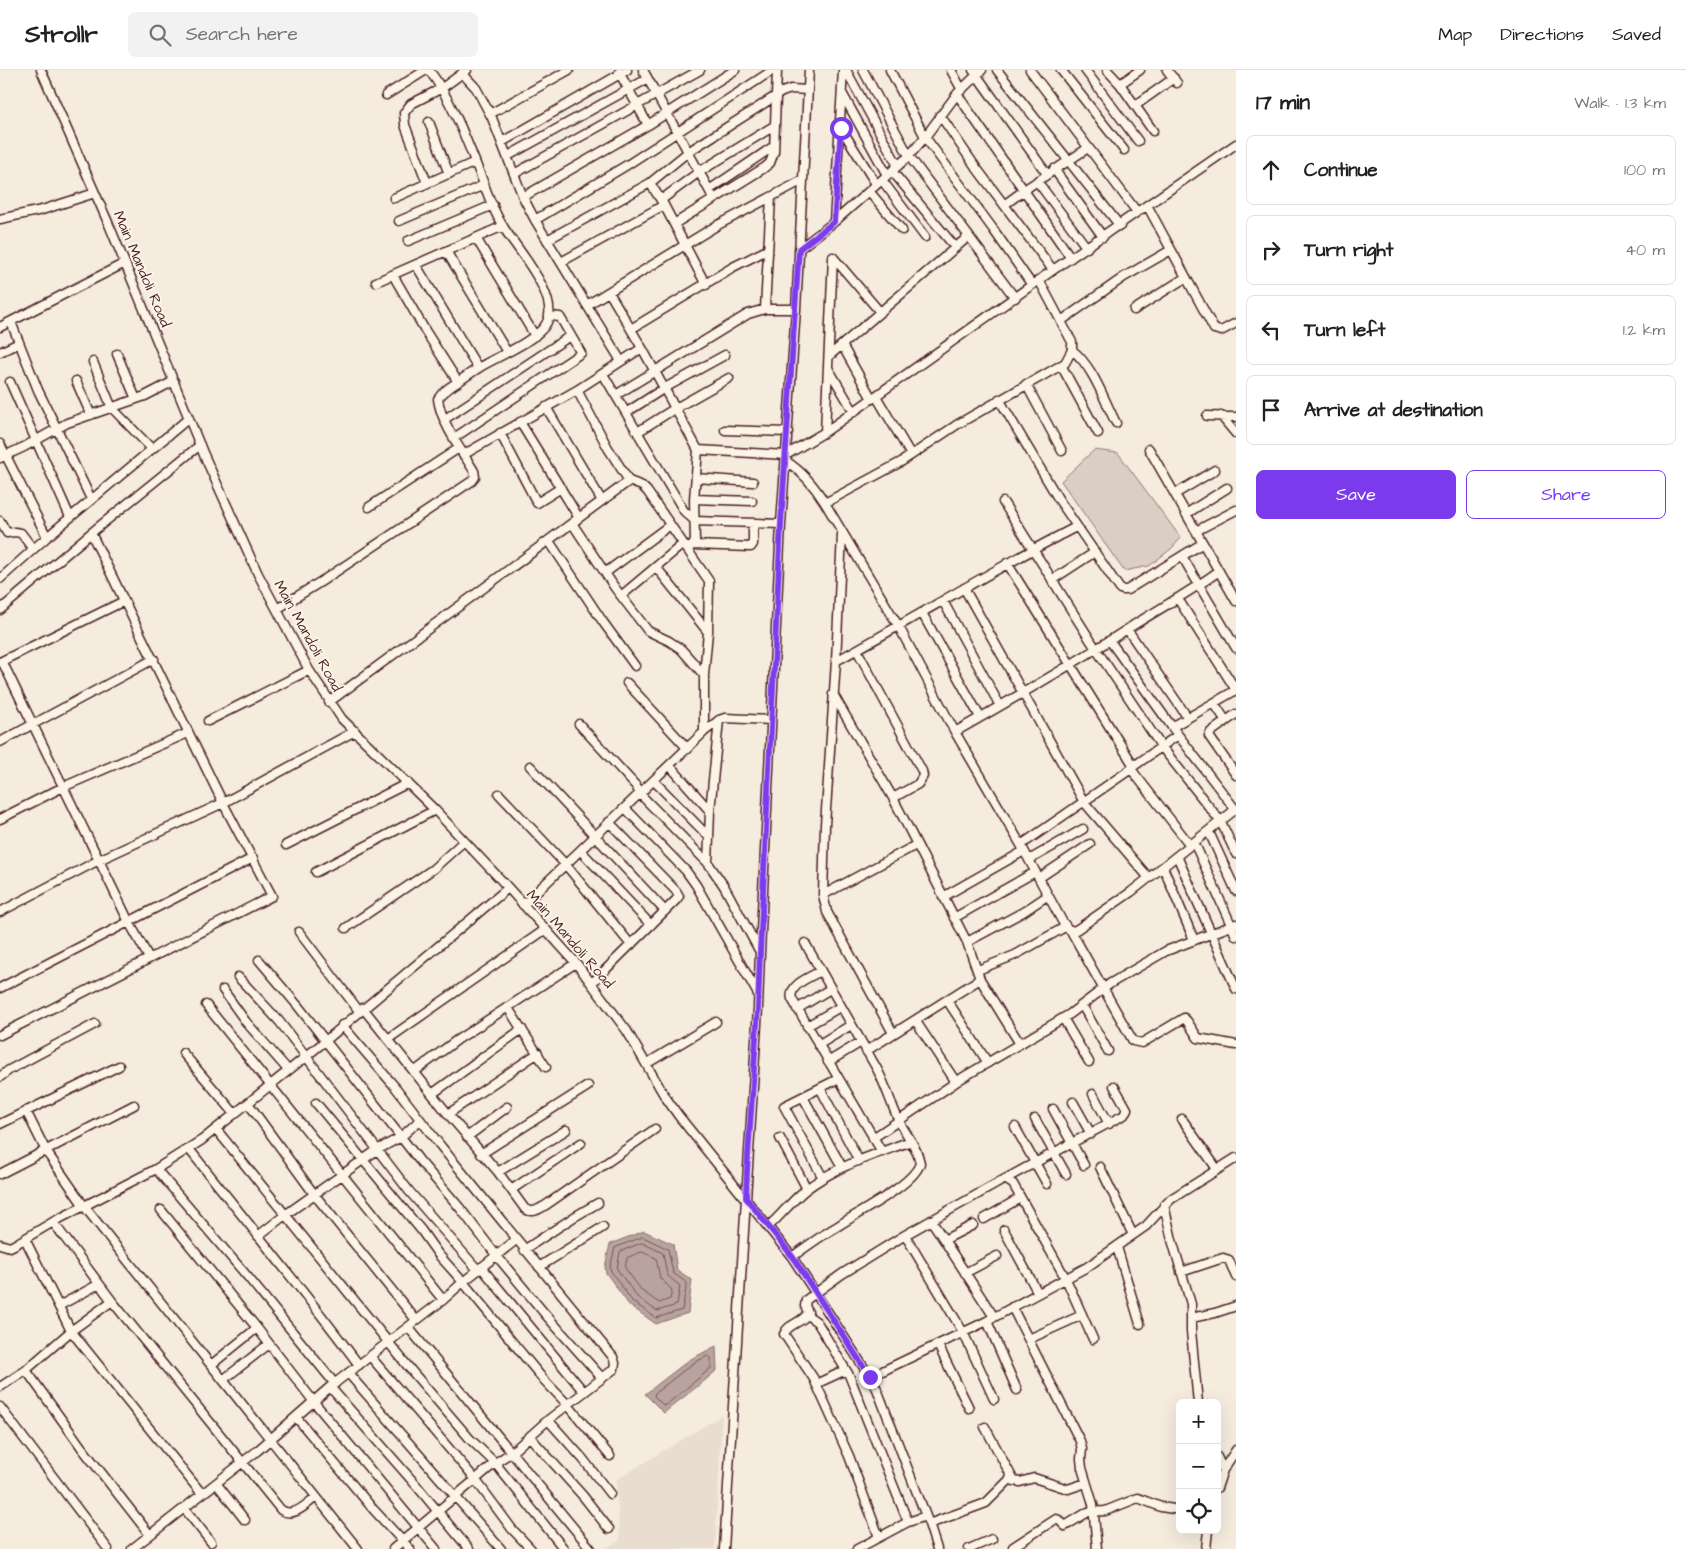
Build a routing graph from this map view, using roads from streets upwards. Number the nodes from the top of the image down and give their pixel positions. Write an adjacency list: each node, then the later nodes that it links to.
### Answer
1 (41, 70): 71 (street, Main Mandoli Road)
2 (428, 70): 27 (street); 33 (street)
3 (569, 70): 38 (street)
4 (627, 70): 22 (street)
5 (642, 70): 25 (street)
6 (700, 70): 34 (street)
7 (735, 70): 37 (street)
8 (773, 70): 45 (street)
9 (777, 70): 32 (street)
10 (809, 70): 29 (street)
11 (844, 70): 31 (street); 62 (street)
12 (863, 70): 55 (street)
13 (890, 70): 46 (street)
14 (951, 70): 30 (street)
15 (997, 70): 56 (street)
16 (1030, 70): 50 (street)
17 (1061, 70): 52 (street)
18 (1085, 70): 47 (street)
19 (1107, 70): 26 (street)
20 (1140, 70): 26 (street)
21 (464, 71): 27 (street); 38 (street)
22 (619, 72): 28 (street); 48 (street)
23 (977, 72): 30 (street); 59 (street)
24 (1172, 75): 35 (street)
25 (647, 79): 28 (street); 34 (street)
26 (1120, 84): 35 (street)
27 (442, 88): 57 (street); 65 (street)
28 (628, 90): 36 (street); 54 (street)
29 (808, 90): 32 (street); 63 (street)
30 (960, 92): 39 (street); 68 (street)
31 (842, 93): 43 (street); 62 (street)
32 (776, 95): 42 (street); 53 (street)
33 (386, 96)
34 (656, 96): 36 (street); 37 (street)
35 (1136, 104): 44 (street)
36 (637, 106): 41 (street); 61 (street)
37 (667, 112): 41 (street); 45 (street)
38 (490, 114): 48 (street)
39 (940, 115): 46 (street); 77 (street)
40 (429, 122): 60 (street)
41 (648, 125): 72 (street)
42 (774, 126): 49 (street); 58 (street)
43 (841, 128): 62 (street); 84 (street)
44 (1153, 131)
45 (676, 132): 53 (street); 82 (street)
46 (924, 137): 55 (street); 112 (street)
47 (1138, 141)
48 (502, 142): 54 (street)
49 (774, 146): 69 (street); 75 (street)
50 (1088, 148): 56 (street); 80 (street)
51 (1234, 148): 78 (street)
52 (1124, 150)
53 (688, 152): 58 (street); 66 (street)
54 (508, 156): 61 (street)
55 (909, 156): 62 (street); 89 (street)
56 (1069, 161): 59 (street); 87 (street)
57 (475, 162): 60 (street); 67 (street)
58 (699, 172): 69 (street); 76 (street)
59 (1051, 172): 64 (street); 91 (street)
60 (449, 174): 65 (street)
61 (514, 174): 72 (street)
62 (887, 175): 70 (street); 90 (street); 96 (street)
63 (804, 180): 73 (street); 98 (street)
64 (1037, 180): 68 (street); 97 (street)
65 (428, 183): 74 (street)
66 (650, 183): 76 (street); 93 (street)
67 (484, 185): 79 (street); 83 (street)
68 (1025, 189): 77 (street); 102 (street)
69 (709, 190): 75 (street)
70 (868, 191): 84 (street); 88 (street)
71 (95, 193): 81 (street); 104 (street, Main Mandoli Road)
72 (522, 197): 82 (street)
73 (771, 197): 95 (street); 99 (street)
74 (394, 198)
75 (714, 199): 85 (street)
76 (663, 203): 85 (street); 103 (street)
77 (1004, 205): 106 (street)
78 (1147, 205): 80 (street); 100 (street)
79 (492, 206): 86 (street); 94 (street)
80 (1137, 212): 87 (street)
81 (0, 219)
82 (535, 220): 93 (street)
83 (399, 221)
84 (834, 222): 98 (street)
85 (674, 224): 95 (street)
86 (502, 226): 92 (street); 120 (street)
87 (1120, 226): 91 (street)
88 (902, 230)
89 (969, 236): 96 (street); 114 (street)
90 (925, 237)
91 (1103, 237): 97 (street)
92 (476, 238): 101 (street); 126 (street)
93 (547, 240): 103 (street)
94 (408, 241)
95 (685, 245): 111 (street); 113 (street)
96 (955, 247): 119 (street)
97 (1087, 248): 102 (street)
98 (799, 249): 117 (street)
99 (767, 250): 111 (street); 116 (street)
100 (1171, 250): 108 (street); 121 (street)
101 (446, 251): 105 (street); 133 (street)
102 (1071, 258): 106 (street)
103 (561, 262): 115 (street)
104 (125, 263): 122 (street); 146 (street, Main Mandoli Road)
105 (416, 265): 107 (street); 140 (street)
106 (1053, 270): 109 (street)
107 (392, 275): 110 (street); 148 (street)
108 (1185, 278): 118 (street); 123 (street)
109 (1039, 280): 112 (street); 121 (street)
110 (376, 282)
111 (706, 285): 125 (street)
112 (1032, 285): 114 (street)
113 (609, 292): 115 (street); 125 (street)
114 (1014, 298): 153 (street)
115 (587, 305): 138 (street)
116 (765, 309): 117 (street); 142 (street)
117 (796, 309): 172 (street)
118 (1134, 310)
119 (880, 312): 129 (street); 136 (street)
120 (550, 316): 126 (street); 127 (street)
121 (1062, 321): 131 (street)
122 (11, 322): 124 (street); 128 (street)
123 (1236, 323)
124 (0, 327)
125 (630, 329): 130 (street)
126 (535, 336): 133 (street)
127 (570, 336): 166 (street); 177 (street)
128 (20, 344): 132 (street); 169 (street)
129 (842, 345): 136 (street); 153 (street)
130 (642, 348): 138 (street); 142 (street)
131 (1072, 350): 139 (street); 168 (street)
132 (0, 352)
133 (507, 352): 140 (street)
134 (118, 354): 154 (street)
135 (725, 355): 150 (street)
136 (829, 356): 141 (street)
137 (93, 362): 157 (street)
138 (621, 362): 143 (street)
139 (1061, 365): 149 (street); 175 (street)
140 (478, 368): 148 (street)
141 (828, 368): 160 (street); 173 (street)
142 (654, 370): 150 (street); 152 (street)
143 (603, 374): 151 (street); 152 (street)
144 (729, 378): 158 (street)
145 (76, 381): 161 (street)
146 (174, 381): 154 (street); 165 (street, Main Mandoli Road)
147 (10, 382): 178 (street)
148 (458, 382): 166 (street)
149 (1026, 384): 155 (street); 185 (street)
150 (663, 389): 158 (street); 159 (street)
151 (577, 390): 156 (street); 191 (street)
152 (616, 395): 159 (street)
153 (874, 397): 160 (street); 186 (street)
154 (136, 399): 157 (street)
155 (999, 399): 186 (street); 213 (street)
156 (546, 407): 167 (street); 198 (street)
157 (112, 408): 161 (street); 181 (street)
158 (674, 408): 171 (street); 182 (street)
159 (627, 412): 171 (street)
160 (854, 412): 173 (street)
161 (91, 415): 169 (street)
162 (1207, 416): 163 (street)
163 (1220, 416): 164 (street); 176 (street)
164 (1236, 417)
165 (189, 418): 180 (street, Main Mandoli Road); 181 (street)
166 (445, 419): 177 (street)
167 (520, 422): 174 (street); 193 (street)
168 (1116, 422)
169 (56, 429): 178 (street); 196 (street)
170 (725, 430): 172 (street)
171 (638, 431): 208 (street)
172 (788, 432): 188 (street)
173 (825, 432): 188 (street)
174 (500, 433): 184 (street); 193 (street)
175 (1098, 433)
176 (1236, 434)
177 (454, 438): 184 (street)
178 (36, 441): 187 (street); 205 (street)
179 (0, 444): 187 (street)
180 (200, 445): 215 (street); 238 (street, Main Mandoli Road)
181 (152, 449): 196 (street)
182 (698, 450): 188 (street); 190 (street)
183 (1149, 450): 195 (street)
184 (461, 451): 202 (street); 238 (street)
185 (1062, 452)
186 (911, 455): 201 (street)
187 (3, 457): 217 (street)
188 (786, 458): 201 (street); 211 (street)
189 (1215, 470): 195 (street)
190 (696, 478): 192 (street); 197 (street)
191 (630, 481): 198 (street); 212 (street)
192 (752, 482)
193 (561, 488): 206 (street)
194 (1227, 488): 204 (street)
195 (1175, 494): 204 (street)
196 (91, 499): 205 (street)
197 (694, 499): 199 (street); 208 (street)
198 (602, 501): 206 (street)
199 (752, 501)
200 (1003, 502): 222 (street)
201 (825, 503): 216 (street)
202 (369, 506)
203 (1236, 510): 214 (street)
204 (1186, 514): 214 (street)
205 (70, 517): 217 (street)
206 (579, 518): 209 (street)
207 (0, 521): 221 (street)
208 (694, 521): 210 (street); 220 (street)
209 (572, 523): 218 (street); 228 (street)
210 (753, 523): 211 (street); 220 (street)
211 (781, 524): 266 (street)
212 (670, 525): 220 (street); 228 (street)
213 (1076, 526): 222 (street); 223 (street)
214 (1196, 531): 219 (street)
215 (91, 533): 235 (street); 239 (street)
216 (842, 534): 241 (street); 249 (street)
217 (47, 537): 221 (street)
218 (549, 540): 252 (street); 259 (street)
219 (1203, 543): 224 (street); 227 (street)
220 (688, 546): 226 (street); 243 (street)
221 (33, 549): 229 (street)
222 (1032, 549): 225 (street); 230 (street)
223 (1095, 552): 224 (street); 230 (street)
224 (1182, 556): 231 (street)
225 (1007, 563): 232 (street); 251 (street)
226 (656, 567): 233 (street); 243 (street)
227 (1219, 571): 231 (street); 237 (street)
228 (605, 573): 233 (street)
229 (0, 578)
230 (1052, 580): 246 (street)
231 (1200, 585): 234 (street); 245 (street)
232 (964, 588): 236 (street); 258 (street)
233 (621, 596): 254 (street)
234 (1178, 598): 242 (street); 256 (street)
235 (124, 601): 248 (street); 250 (street)
236 (943, 601): 240 (street); 261 (street)
237 (1236, 601)
238 (277, 609): 253 (street, Main Mandoli Road)
239 (0, 610)
240 (922, 613): 241 (street); 263 (street)
241 (899, 626): 247 (street); 274 (street)
242 (1127, 629): 244 (street); 264 (street)
243 (708, 632): 254 (street)
244 (1110, 641): 246 (street); 271 (street)
245 (1236, 648)
246 (1096, 649): 251 (street); 278 (street)
247 (857, 650): 249 (street); 289 (street)
248 (154, 659): 270 (street); 275 (street)
249 (836, 661): 257 (street)
250 (1, 662): 270 (street)
251 (1070, 665): 258 (street); 282 (street)
252 (635, 666)
253 (309, 670): 259 (street, Main Mandoli Road); 267 (street)
254 (704, 675): 273 (street)
255 (627, 683): 279 (street)
256 (1236, 690): 260 (street)
257 (834, 694): 289 (street); 323 (street)
258 (1022, 694): 261 (street); 290 (street)
259 (329, 702): 272 (street, Main Mandoli Road)
260 (1214, 703): 264 (street); 268 (street)
261 (1000, 706): 263 (street)
262 (1236, 714): 268 (street)
263 (980, 717): 274 (street)
264 (1188, 718): 271 (street)
265 (719, 720): 266 (street); 273 (street); 295 (street)
266 (771, 720): 343 (street)
267 (208, 721)
268 (1226, 721): 283 (street)
269 (579, 724): 288 (street)
270 (32, 726): 277 (street); 286 (street)
271 (1172, 727): 276 (street)
272 (355, 730): 285 (street, Main Mandoli Road); 291 (street)
273 (704, 732): 279 (street)
274 (955, 732): 308 (street)
275 (188, 733): 286 (street); 291 (street)
276 (1178, 735): 278 (street); 293 (street)
277 (0, 742)
278 (1161, 746): 282 (street); 298 (street)
279 (688, 748): 281 (street)
280 (530, 766): 301 (street)
281 (670, 766): 284 (street); 295 (street)
282 (1133, 768): 290 (street); 305 (street)
283 (1236, 775)
284 (654, 781): 288 (street); 302 (street)
285 (408, 783): 294 (street, Main Mandoli Road); 306 (street)
286 (63, 787): 296 (street); 313 (street)
287 (498, 794): 316 (street)
288 (640, 794): 292 (street); 315 (street)
289 (893, 798): 307 (street)
290 (1084, 802): 308 (street); 320 (street)
291 (223, 803): 312 (street); 313 (street)
292 (625, 808): 297 (street); 357 (street)
293 (1236, 809): 298 (street)
294 (435, 810): 303 (street, Main Mandoli Road); 318 (street)
295 (710, 811): 302 (street)
296 (0, 819)
297 (609, 822): 301 (street); 327 (street)
298 (1221, 822): 300 (street); 310 (street)
299 (1082, 828): 314 (street)
300 (1209, 832): 305 (street); 322 (street)
301 (596, 835): 309 (street); 327 (street)
302 (709, 837): 315 (street)
303 (464, 841): 321 (street, Main Mandoli Road); 333 (street)
304 (1090, 844): 319 (street)
305 (1192, 844): 311 (street); 332 (street)
306 (286, 845)
307 (916, 845): 323 (street); 325 (street)
308 (1023, 848): 314 (street); 325 (street)
309 (580, 850): 316 (street); 331 (street)
310 (1236, 854)
311 (1177, 856): 317 (street); 337 (street)
312 (253, 858): 330 (street); 344 (street)
313 (99, 860): 328 (street); 330 (street)
314 (1029, 860): 319 (street)
315 (708, 863): 343 (street)
316 (566, 865): 326 (street); 342 (street)
317 (1163, 867): 320 (street); 339 (street)
318 (316, 872)
319 (1037, 875): 324 (street); 329 (street)
320 (1149, 878): 334 (street)
321 (508, 888): 326 (street, Main Mandoli Road); 363 (street)
322 (1236, 891)
323 (823, 895): 373 (street)
324 (1047, 896): 334 (street); 340 (street)
325 (943, 897): 329 (street)
326 (523, 905): 335 (street, Main Mandoli Road)
327 (665, 911): 331 (street)
328 (0, 912)
329 (954, 918): 340 (street)
330 (129, 922): 344 (street); 352 (street)
331 (651, 925): 342 (street)
332 (1234, 925): 337 (street); 338 (street)
333 (346, 928)
334 (1068, 929): 347 (street); 354 (street)
335 (546, 930): 346 (street, Main Mandoli Road); 375 (street)
336 (298, 932): 363 (street)
337 (1211, 934): 339 (street); 355 (street)
338 (1236, 936)
339 (1194, 940): 354 (street)
340 (966, 942): 347 (street)
341 (805, 943): 348 (street)
342 (631, 945): 351 (street)
343 (760, 952): 357 (street)
344 (149, 958): 374 (street)
345 (259, 960): 376 (street)
346 (576, 963): 351 (street, Main Mandoli Road); 362 (street)
347 (978, 970): 350 (street)
348 (821, 972): 353 (street); 364 (street)
349 (238, 976): 385 (street)
350 (980, 979): 358 (street); 378 (street)
351 (592, 983): 389 (street, Main Mandoli Road)
352 (0, 988)
353 (830, 989): 361 (street); 364 (street)
354 (1103, 989): 360 (street); 380 (street)
355 (1236, 989)
356 (224, 990): 392 (street)
357 (758, 994): 456 (street)
358 (947, 1000): 366 (street); 388 (street)
359 (206, 1005): 397 (street)
360 (1082, 1005): 365 (street); 382 (street)
361 (840, 1007): 370 (street); 371 (street)
362 (508, 1008): 372 (street); 393 (street)
363 (361, 1009): 369 (street); 375 (street)
364 (797, 1009): 371 (street)
365 (1063, 1018): 378 (street); 387 (street)
366 (914, 1020): 373 (street); 396 (street)
367 (716, 1022): 389 (street)
368 (95, 1024): 394 (street)
369 (342, 1025): 376 (street); 415 (street)
370 (851, 1025): 377 (street); 379 (street)
371 (807, 1026): 379 (street)
372 (522, 1029): 384 (street); 401 (street)
373 (893, 1033): 381 (street)
374 (0, 1036)
375 (388, 1039): 393 (street)
376 (324, 1042): 385 (street); 424 (street)
377 (862, 1042): 381 (street); 386 (street)
378 (1020, 1044): 388 (street)
379 (818, 1045): 386 (street)
380 (1236, 1045)
381 (866, 1051): 416 (street)
382 (1108, 1051)
383 (183, 1053): 411 (street)
384 (538, 1053): 391 (street); 412 (street)
385 (305, 1056): 392 (street); 432 (street)
386 (828, 1062): 395 (street)
387 (1089, 1062)
388 (988, 1063): 396 (street)
389 (646, 1064): 456 (street, Main Mandoli Road)
390 (120, 1066): 410 (street)
391 (546, 1067)
392 (288, 1070): 397 (street)
393 (414, 1072): 401 (street)
394 (0, 1077)
395 (838, 1079): 400 (street); 427 (street)
396 (956, 1082): 416 (street)
397 (270, 1085): 406 (street); 448 (street)
398 (588, 1086): 436 (street)
399 (1114, 1086): 418 (street)
400 (820, 1088): 403 (street); 438 (street)
401 (432, 1094): 412 (street)
402 (1093, 1094): 418 (street)
403 (803, 1097): 443 (street); 450 (street)
404 (316, 1102): 439 (street)
405 (1073, 1102): 423 (street)
406 (248, 1103): 411 (street); 455 (street)
407 (134, 1105): 433 (street)
408 (507, 1106): 425 (street)
409 (1053, 1109): 430 (street)
410 (26, 1112): 417 (street); 433 (street)
411 (235, 1114): 420 (street)
412 (448, 1114): 425 (street)
413 (1034, 1119): 435 (street)
414 (1182, 1119): 445 (street)
415 (420, 1120): 424 (street); 474 (street)
416 (899, 1121): 427 (street); 428 (street)
417 (0, 1124)
418 (1109, 1124): 423 (street)
419 (1015, 1127): 440 (street)
420 (216, 1129): 431 (street); 462 (street)
421 (655, 1129): 454 (street)
422 (566, 1130): 446 (street)
423 (1091, 1134): 430 (street)
424 (401, 1137): 432 (street); 479 (street)
425 (467, 1137): 436 (street)
426 (780, 1138): 453 (street)
427 (873, 1138): 434 (street)
428 (911, 1141): 434 (street); 480 (street)
429 (581, 1142): 454 (street)
430 (1073, 1143): 435 (street); 441 (street)
431 (189, 1149): 444 (street); 472 (street)
432 (377, 1150): 439 (street); 483 (street)
433 (46, 1151): 447 (street); 460 (street)
434 (882, 1152): 438 (street)
435 (1055, 1153): 440 (street); 449 (street)
436 (481, 1154): 446 (street)
437 (1236, 1158): 445 (street)
438 (859, 1160): 443 (street)
439 (363, 1161): 448 (street); 488 (street)
440 (1035, 1163): 451 (street); 452 (street)
441 (1084, 1165)
442 (1100, 1167): 471 (street)
443 (842, 1168): 450 (street)
444 (156, 1169): 460 (street); 522 (street)
445 (1217, 1169): 459 (street)
446 (498, 1172): 454 (street)
447 (0, 1174)
448 (342, 1174): 455 (street); 492 (street)
449 (1066, 1174)
450 (823, 1178): 453 (street)
451 (1005, 1180): 457 (street); 464 (street)
452 (1047, 1184)
453 (807, 1189): 467 (street)
454 (511, 1190)
455 (314, 1194): 462 (street); 501 (street)
456 (746, 1198): 467 (street, Main Mandoli Road); 581 (street)
457 (1020, 1198): 463 (street); 487 (street)
458 (598, 1204): 478 (street)
459 (1164, 1205): 471 (street); 484 (street)
460 (84, 1206): 465 (street); 513 (street)
461 (161, 1210): 504 (street)
462 (284, 1215): 472 (street); 509 (street)
463 (984, 1219)
464 (930, 1220): 470 (street); 475 (street)
465 (53, 1222): 473 (street); 489 (street)
466 (973, 1225): 475 (street)
467 (769, 1226): 480 (street, Main Mandoli Road)
468 (603, 1227): 482 (street)
469 (1004, 1230): 491 (street)
470 (905, 1235): 490 (street); 506 (street)
471 (1133, 1235): 477 (street)
472 (258, 1236): 514 (street)
473 (25, 1239): 476 (street); 494 (street)
474 (516, 1240): 478 (street); 479 (street)
475 (944, 1240): 485 (street)
476 (0, 1244)
477 (1117, 1247): 487 (street); 502 (street)
478 (524, 1250): 482 (street)
479 (496, 1255): 483 (street); 519 (street)
480 (792, 1256): 490 (street, Main Mandoli Road)
481 (997, 1256): 485 (street)
482 (539, 1267): 519 (street)
483 (479, 1269): 488 (street); 525 (street)
484 (1181, 1272): 486 (street); 499 (street)
485 (965, 1273): 500 (street)
486 (1236, 1277)
487 (1066, 1279): 491 (street); 498 (street)
488 (463, 1282): 492 (street); 529 (street)
489 (99, 1284): 493 (street); 494 (street)
490 (816, 1292): 497 (street); 518 (street, Main Mandoli Road)
491 (1038, 1293): 496 (street)
492 (443, 1300): 501 (street)
493 (112, 1301): 505 (street); 540 (street)
494 (59, 1306): 505 (street)
495 (1236, 1306): 499 (street)
496 (1012, 1307): 500 (street); 507 (street)
497 (807, 1315): 516 (street); 521 (street)
498 (1082, 1315): 507 (street); 508 (street)
499 (1191, 1318): 526 (street)
500 (991, 1319): 506 (street); 524 (street)
501 (416, 1320): 503 (street)
502 (1140, 1324)
503 (408, 1326): 509 (street); 538 (street)
504 (257, 1328): 510 (street); 513 (street)
505 (71, 1331): 515 (street); 549 (street)
506 (963, 1332): 511 (street); 527 (street)
507 (1029, 1339): 548 (street)
508 (1093, 1339)
509 (388, 1342): 512 (street); 541 (street)
510 (269, 1344): 520 (street); 528 (street)
511 (938, 1345): 518 (street); 531 (street)
512 (370, 1356): 514 (street); 546 (street)
513 (211, 1365): 520 (street)
514 (358, 1365): 517 (street)
515 (26, 1370): 523 (street); 564 (street)
516 (846, 1370): 521 (street); 559 (street)
517 (348, 1373): 522 (street); 551 (street)
518 (870, 1377): 557 (street, Main Mandoli Road)
519 (602, 1378): 525 (street)
520 (223, 1380): 536 (street)
521 (816, 1384): 565 (street)
522 (332, 1385): 528 (street); 555 (street)
523 (0, 1387)
524 (1017, 1390)
525 (584, 1392): 529 (street)
526 (1198, 1399)
527 (994, 1400)
528 (314, 1402): 532 (street); 561 (street)
529 (568, 1405): 533 (street); 539 (street)
530 (0, 1407): 570 (street)
531 (969, 1408)
532 (296, 1417): 536 (street); 567 (street)
533 (548, 1420): 535 (street); 550 (street)
534 (985, 1427): 545 (street)
535 (530, 1437): 538 (street); 562 (street)
536 (270, 1440): 540 (street); 552 (street)
537 (1236, 1450): 543 (street)
538 (512, 1452): 541 (street); 580 (street)
539 (610, 1456)
540 (242, 1462): 547 (street); 552 (street)
541 (495, 1463): 546 (street); 579 (street)
542 (1221, 1466): 543 (street)
543 (1223, 1470): 544 (street)
544 (1221, 1476)
545 (1012, 1477): 548 (street); 560 (street)
546 (475, 1479): 551 (street); 578 (street)
547 (216, 1483): 549 (street); 558 (street)
548 (1086, 1483): 556 (street)
549 (202, 1494): 553 (street)
550 (610, 1494)
551 (455, 1495): 555 (street); 577 (street)
552 (316, 1497): 572 (street)
553 (184, 1508): 564 (street); 568 (street)
554 (1176, 1509): 556 (street)
555 (438, 1512): 561 (street); 576 (street)
556 (1094, 1512): 569 (street); 585 (street)
557 (926, 1516): 559 (street); 560 (street, Main Mandoli Road)
558 (245, 1520)
559 (908, 1522): 565 (street)
560 (929, 1524): 583 (street, Main Mandoli Road)
561 (419, 1528): 567 (street); 575 (street)
562 (609, 1529)
563 (1208, 1534): 586 (street)
564 (150, 1535): 571 (street)
565 (879, 1536): 582 (street)
566 (992, 1539): 584 (street)
567 (403, 1541): 573 (street); 574 (street)
568 (212, 1542)
569 (1013, 1547)
570 (108, 1549)
571 (132, 1549)
572 (358, 1549)
573 (393, 1549)
574 (410, 1549)
575 (436, 1549)
576 (469, 1549)
577 (501, 1549)
578 (531, 1549)
579 (564, 1549)
580 (591, 1549)
581 (724, 1549)
582 (857, 1549)
583 (937, 1549)
584 (969, 1549)
585 (1097, 1549)
586 (1206, 1549)

